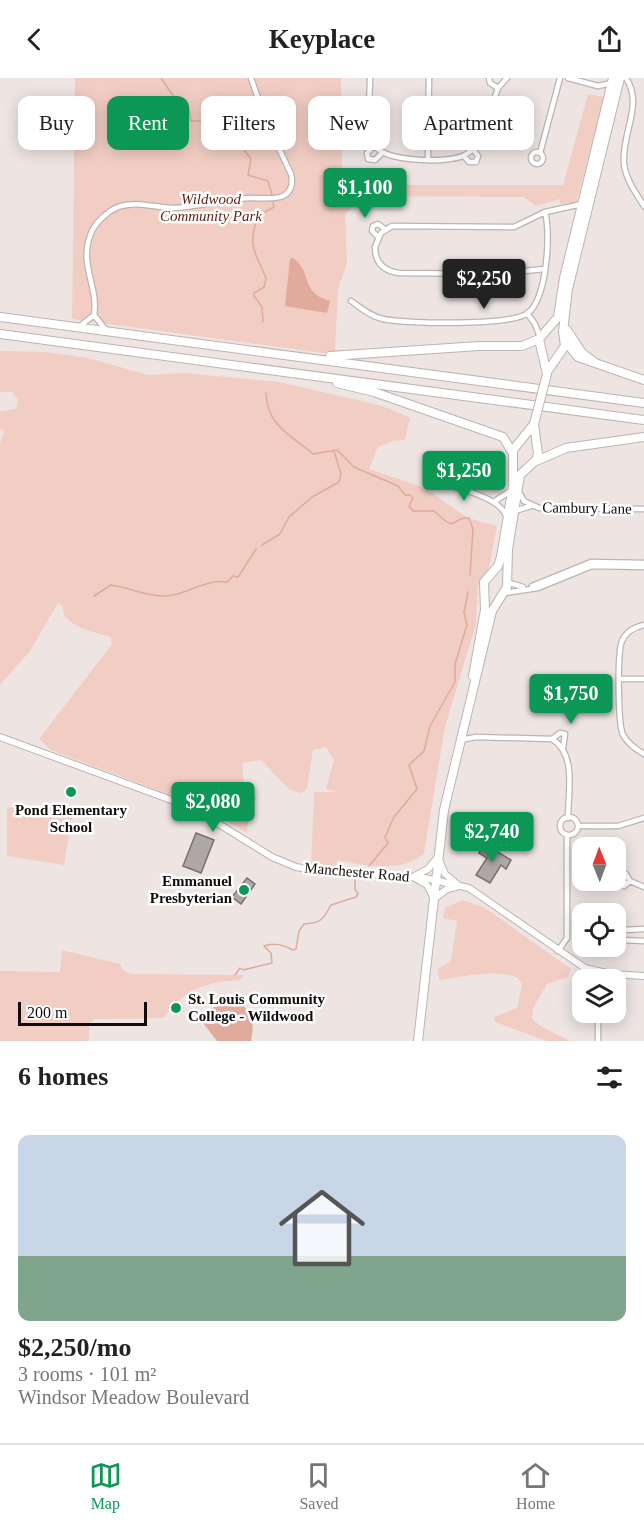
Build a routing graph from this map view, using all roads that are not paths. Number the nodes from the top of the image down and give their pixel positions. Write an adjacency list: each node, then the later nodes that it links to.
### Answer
1 (251, 78): 34 (street)
2 (370, 78): 14 (street)
3 (429, 78): 23 (street)
4 (489, 78): 11 (street)
5 (504, 78): 11 (street)
6 (560, 78): 21 (street)
7 (568, 78): 10 (street)
8 (626, 78): 12 (street)
9 (616, 80): 10 (street); 12 (street); 13 (main road); 36 (main road)
10 (598, 86): 13 (street)
11 (498, 88): 15 (street)
12 (635, 91): 25 (street)
13 (609, 94): 24 (main road)
14 (370, 96)
15 (495, 96)
16 (370, 150): 20 (street)
17 (379, 150): 20 (street)
18 (472, 150): 22 (street)
19 (474, 150): 22 (street)
20 (382, 153): 23 (street)
21 (540, 153)
22 (464, 156): 23 (street)
23 (428, 159)
24 (582, 204): 26 (street); 28 (main road)
25 (644, 206)
26 (566, 208): 27 (street); 28 (street)
27 (545, 212): 29 (street); 31 (street)
28 (578, 218): 40 (main road)
29 (385, 229): 30 (street); 30 (street)
30 (378, 237): 31 (street)
31 (544, 269): 33 (street)
32 (351, 301): 33 (street)
33 (527, 314): 37 (street)
34 (94, 315): 38 (street); 39 (street)
35 (0, 317): 38 (main road)
36 (564, 320): 43 (main road); 47 (main road)
37 (535, 324): 40 (street); 42 (street)
38 (79, 326): 39 (main road)
39 (105, 329): 46 (main road)
40 (549, 330): 42 (main road); 43 (main road)
41 (0, 334): 49 (main road)
42 (540, 338): 44 (main road); 46 (main road)
43 (564, 339): 45 (main road); 47 (main road)
44 (543, 351): 45 (main road); 48 (main road)
45 (558, 354): 48 (main road)
46 (305, 357): 51 (main road)
47 (594, 362): 50 (main road)
48 (547, 374): 53 (main road, bridge)
49 (313, 375): 52 (main road); 57 (main road)
50 (644, 380)
51 (644, 404)
52 (644, 420)
53 (534, 424): 55 (main road); 56 (main road)
54 (644, 437): 58 (main road)
55 (517, 442): 56 (main road); 57 (main road)
56 (538, 450): 58 (main road)
57 (513, 454): 58 (main road); 60 (main road)
58 (532, 463): 60 (main road)
59 (433, 484): 61 (street)
60 (515, 490): 61 (street); 62 (street, Cambury Lane); 64 (main road); 65 (main road)
61 (495, 501): 65 (street)
62 (531, 506): 63 (street, Cambury Lane); 64 (street, Cambury Lane)
63 (644, 509)
64 (515, 512): 68 (main road)
65 (506, 518): 67 (main road)
66 (644, 565): 68 (street); 70 (street)
67 (488, 575): 68 (main road); 69 (main road)
68 (507, 581): 70 (main road)
69 (484, 590): 70 (main road); 74 (main road)
70 (504, 593): 74 (main road)
71 (644, 625): 72 (street)
72 (619, 679): 73 (street); 81 (street)
73 (644, 679)
74 (472, 690): 75 (main road)
75 (464, 724): 77 (street); 79 (main road)
76 (0, 737): 87 (street, Manchester Road)
77 (476, 737): 78 (street); 79 (street)
78 (552, 739): 80 (street); 80 (street)
79 (460, 740): 86 (main road)
80 (563, 748): 82 (street)
81 (644, 754)
82 (568, 818): 84 (street); 85 (street)
83 (644, 818): 84 (street)
84 (578, 826): 85 (street)
85 (567, 835): 95 (street)
86 (438, 857): 87 (street); 88 (main road); 90 (street)
87 (413, 877): 88 (street, Manchester Road); 92 (street)
88 (435, 880): 90 (street, Manchester Road); 92 (main road)
89 (630, 881): 91 (street)
90 (460, 886): 92 (street); 95 (street, Manchester Road)
91 (644, 887)
92 (434, 899): 100 (main road)
93 (644, 929): 94 (street)
94 (644, 941)
95 (558, 951): 96 (street, Manchester Road)
96 (586, 969)
97 (626, 976): 98 (street, Manchester Road)
98 (644, 976)
99 (598, 1023): 101 (street)
100 (418, 1041)
101 (598, 1041)

